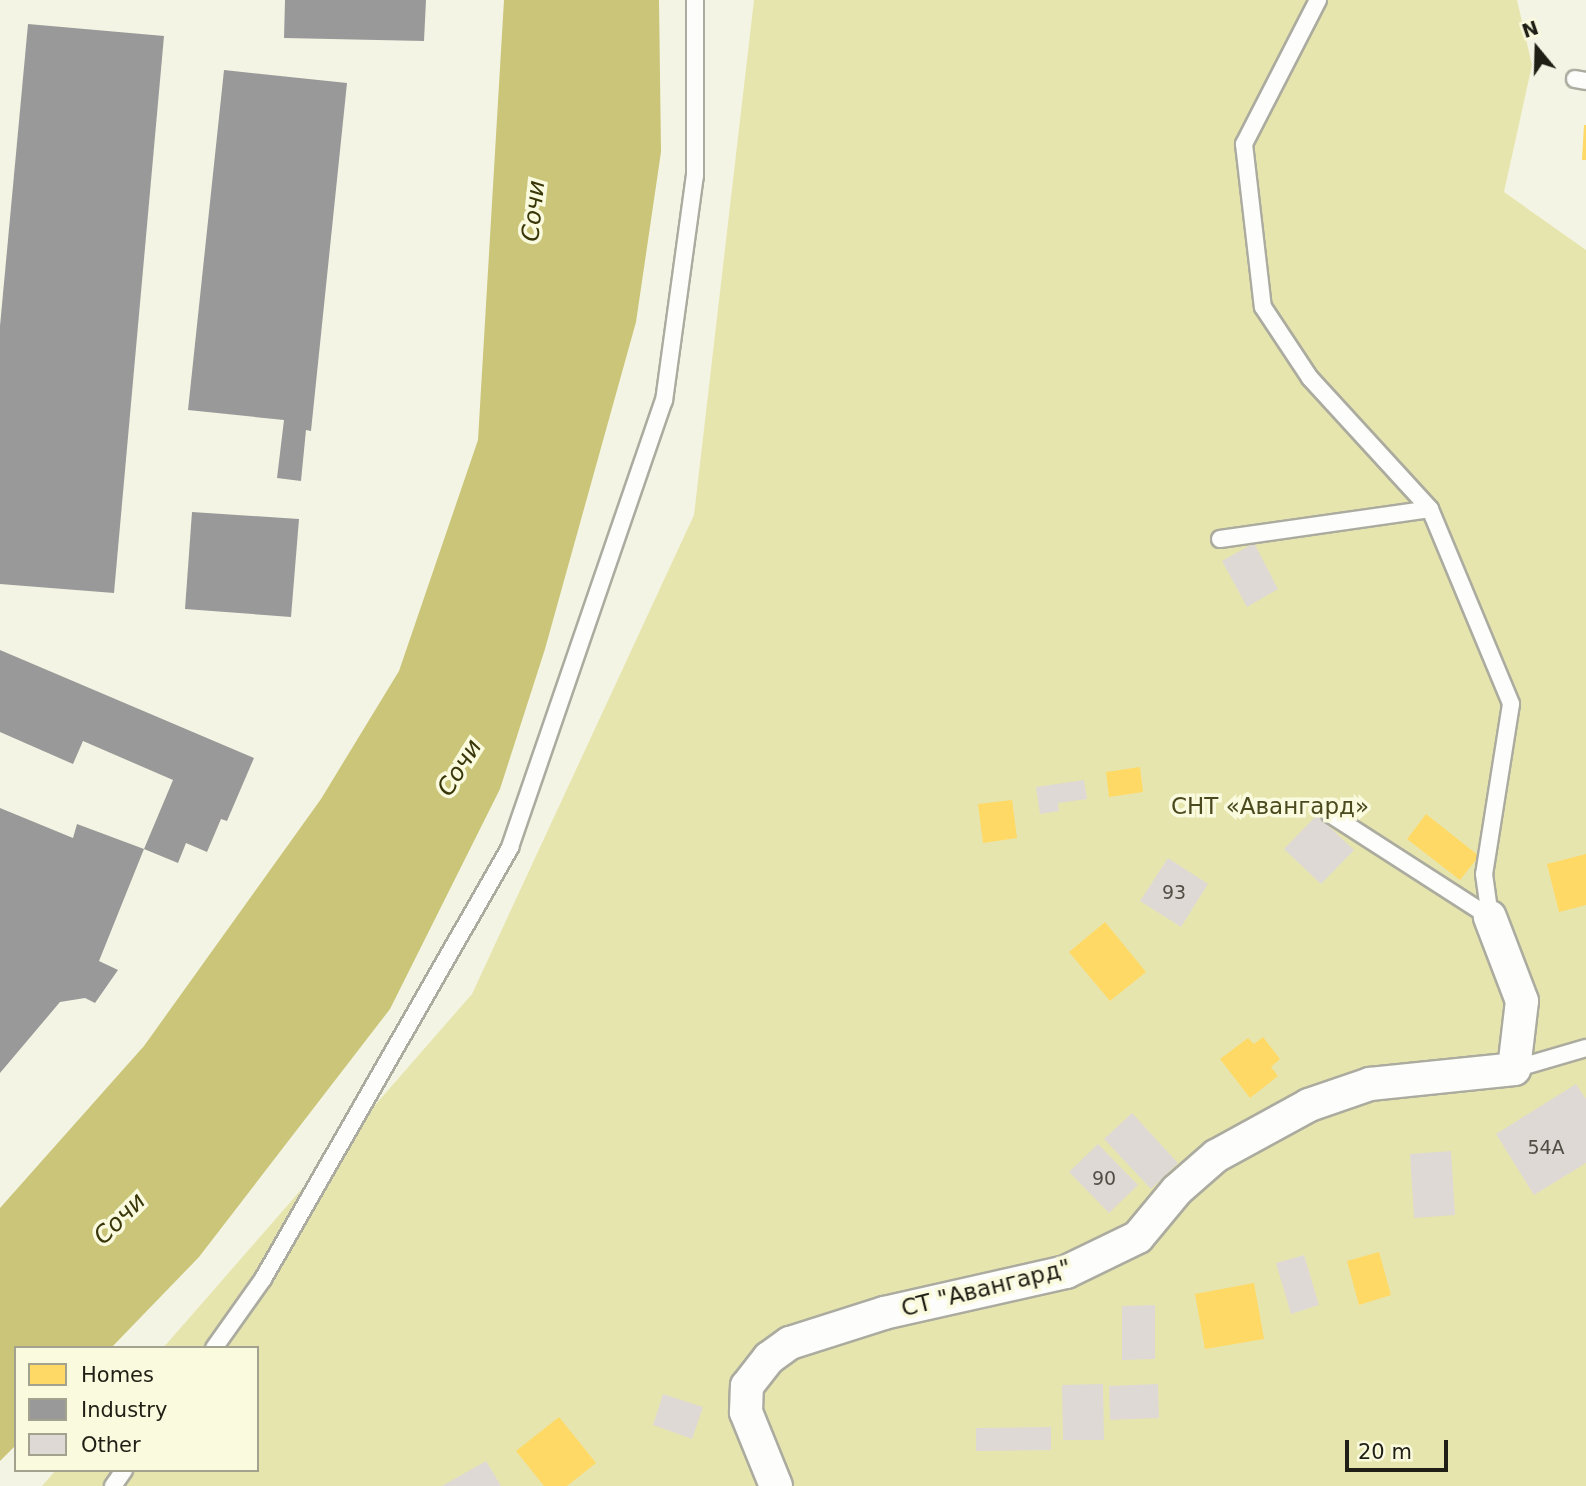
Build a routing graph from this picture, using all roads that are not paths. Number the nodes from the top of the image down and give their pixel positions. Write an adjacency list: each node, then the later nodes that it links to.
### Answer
1 (695, 0): 9 (lane)
2 (1318, 0): 3 (lane)
3 (1430, 509): 4 (lane); 6 (lane)
4 (1220, 539)
5 (1330, 814): 6 (lane)
6 (1490, 917): 8 (street)
7 (1586, 1048): 8 (lane)
8 (1514, 1069): 10 (street, СТ "Авангард")
9 (215, 1346)
10 (776, 1486)

